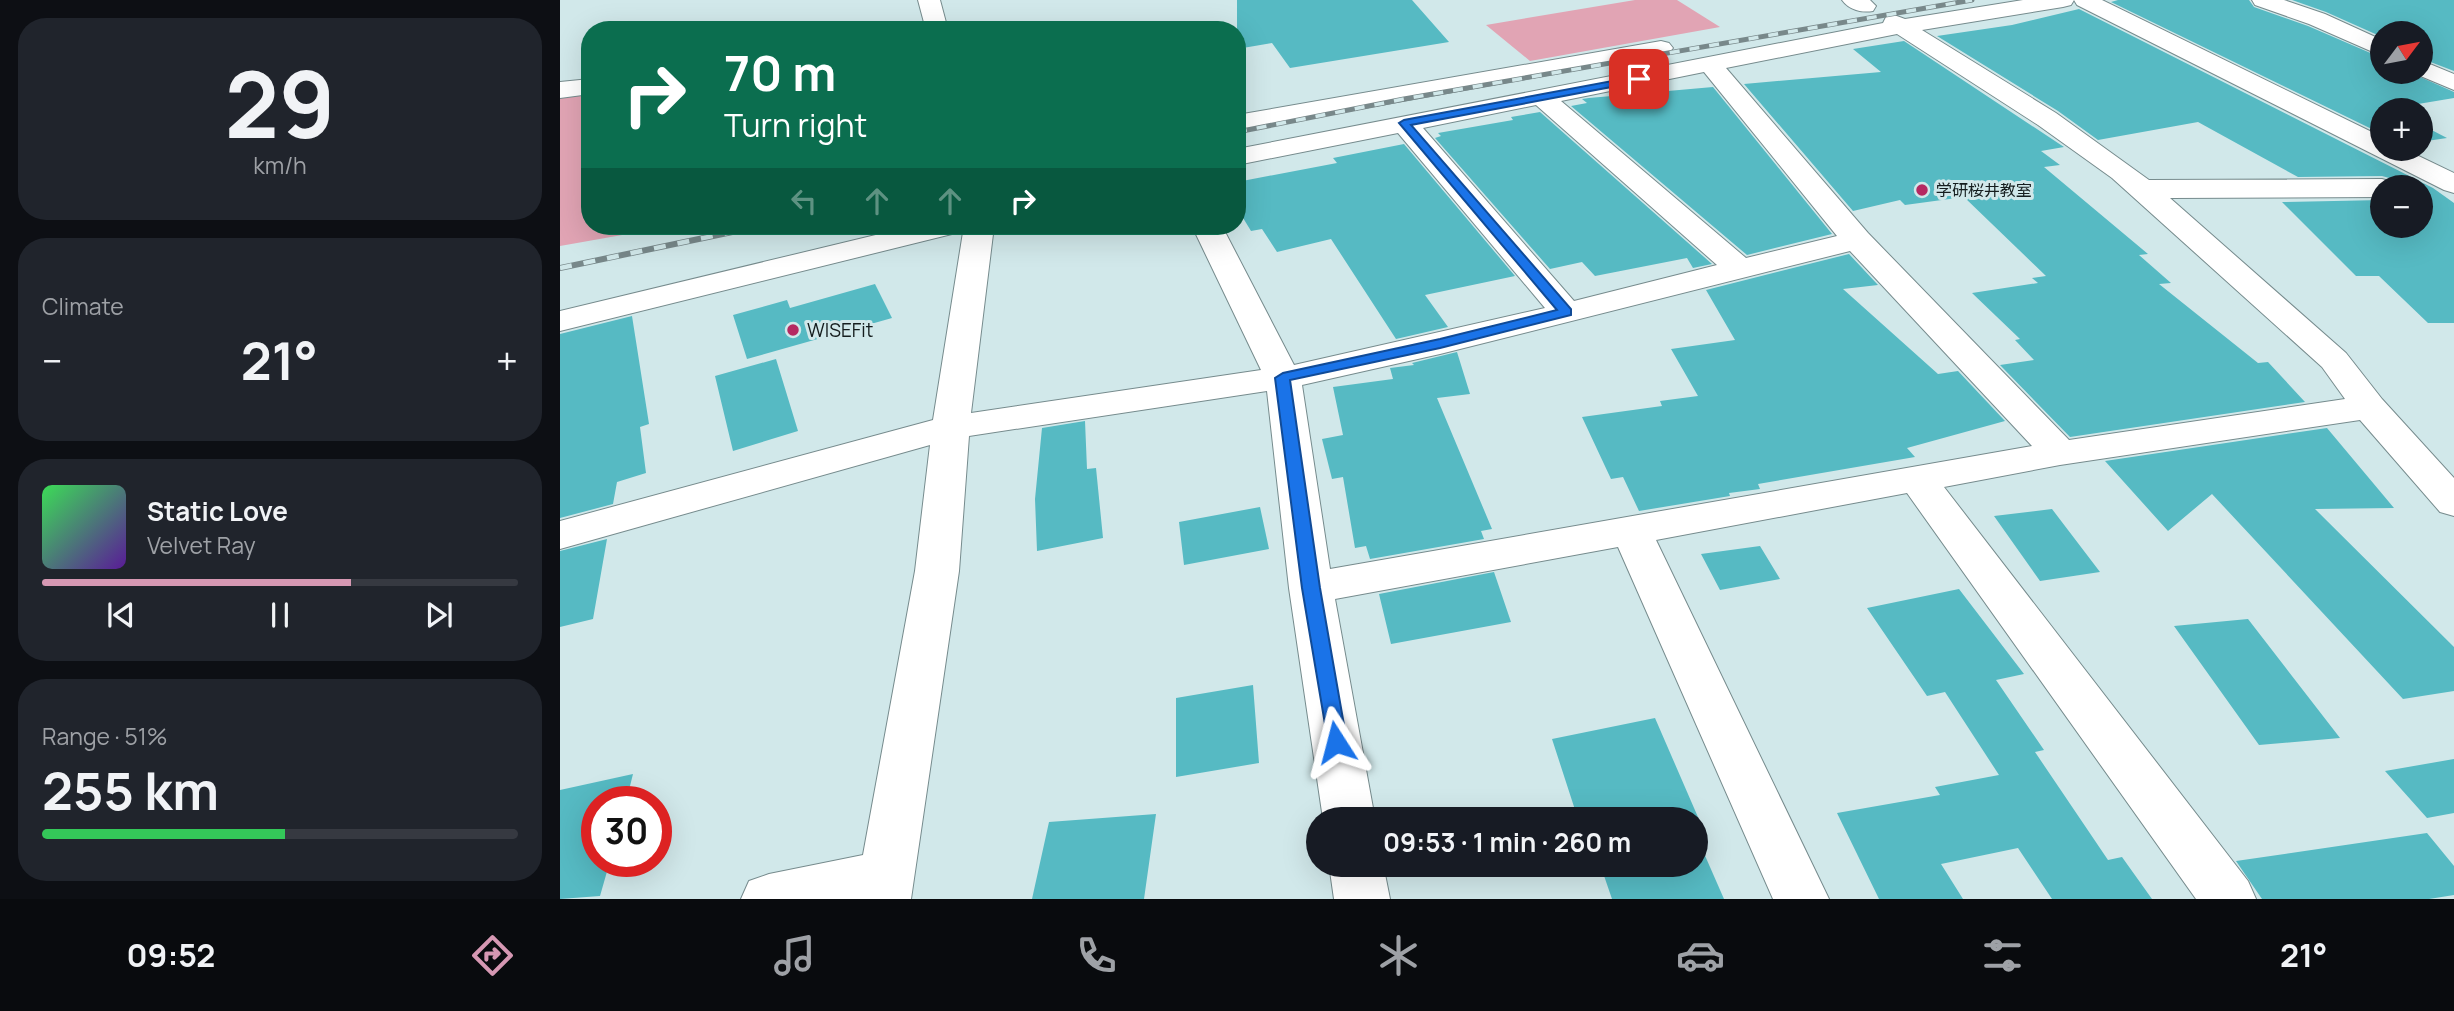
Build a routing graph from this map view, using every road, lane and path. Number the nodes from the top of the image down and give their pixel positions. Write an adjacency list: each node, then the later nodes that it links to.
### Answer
1 (929, 0): 7 (street)
2 (2063, 0): 6 (street)
3 (2085, 0): 19 (street)
4 (2263, 0): 9 (street)
5 (1859, 3): 6 (street); 8 (street)
6 (1903, 15): 11 (street); 25 (street)
7 (935, 21)
8 (1763, 30)
9 (2370, 43)
10 (1683, 44): 17 (street)
11 (1711, 65): 16 (street); 29 (street)
12 (2433, 73): 13 (street)
13 (2454, 83)
14 (581, 87): 15 (street)
15 (560, 90)
16 (1543, 97): 18 (street); 30 (street)
17 (1246, 121)
18 (1404, 123): 20 (street); 31 (street)
19 (2370, 142)
20 (1246, 155)
21 (2407, 161): 22 (street)
22 (2454, 186): 23 (street)
23 (2433, 187)
24 (2370, 188): 25 (street)
25 (2143, 189): 34 (street)
26 (912, 235): 32 (street)
27 (978, 235): 35 (street)
28 (1212, 235): 33 (street)
29 (1857, 240): 30 (street); 36 (street)
30 (1739, 268): 31 (street)
31 (1566, 312): 33 (street)
32 (560, 321)
33 (1283, 378): 35 (street); 41 (street)
34 (2369, 407): 36 (street); 38 (street)
35 (952, 427): 40 (street); 44 (street)
36 (2060, 453): 37 (street)
37 (1917, 479): 39 (street); 48 (street)
38 (2454, 503)
39 (1630, 530): 41 (street); 47 (street)
40 (560, 535)
41 (1311, 588): 42 (street)
42 (1347, 807)
43 (1358, 877): 46 (street)
44 (884, 887): 45 (street)
45 (769, 899)
46 (1362, 899)
47 (1801, 899)
48 (2228, 899)

